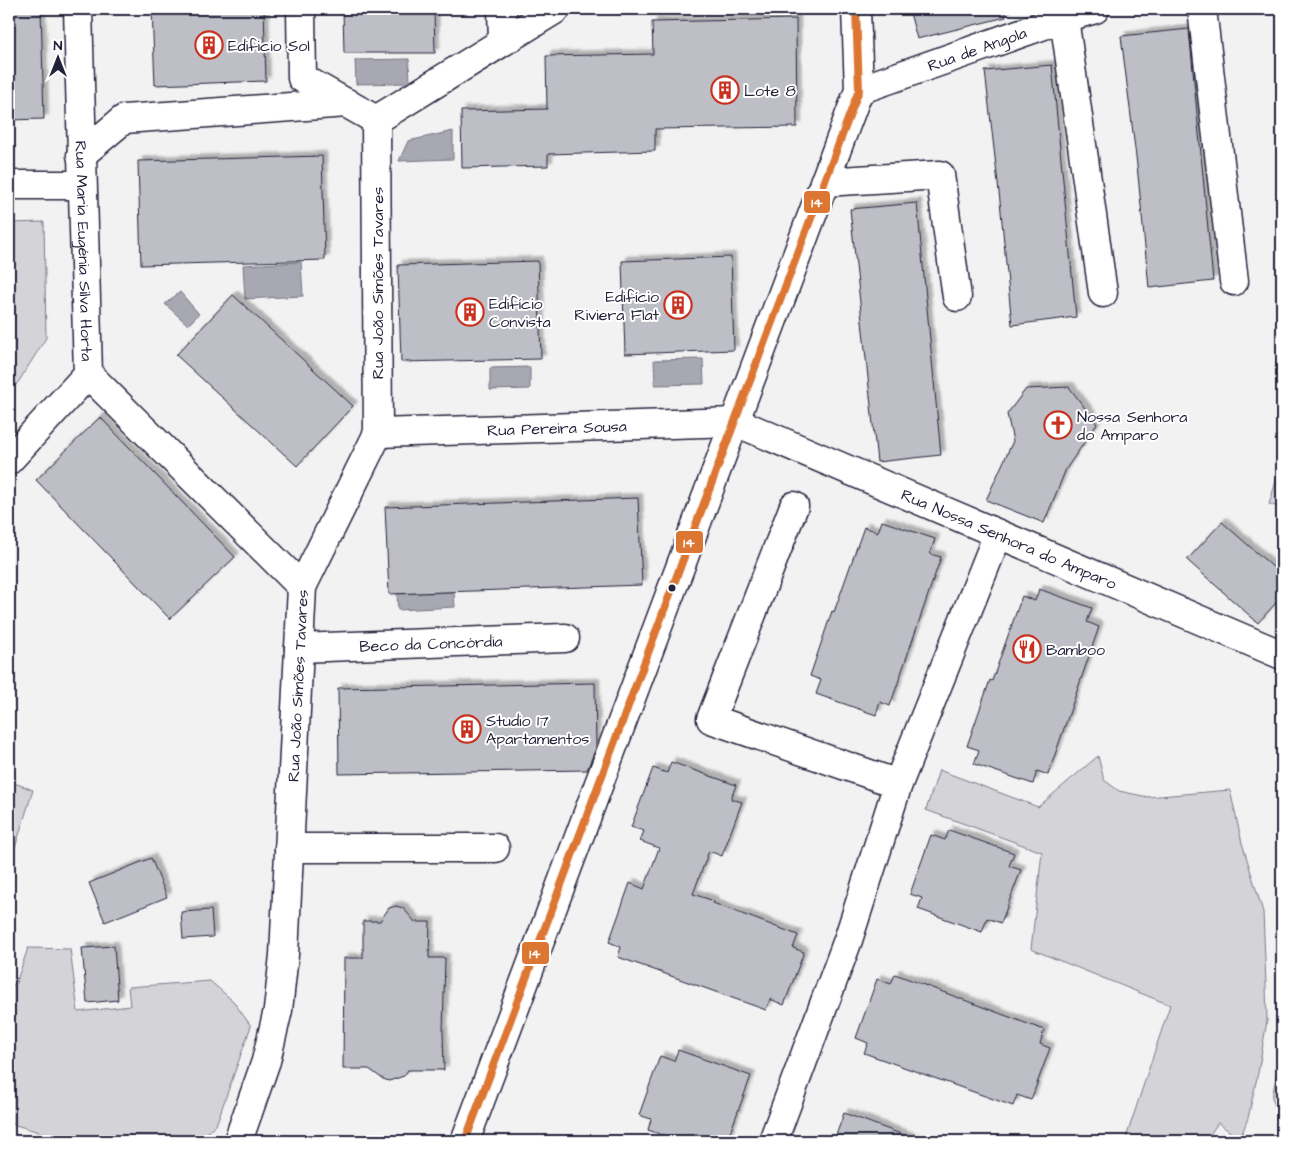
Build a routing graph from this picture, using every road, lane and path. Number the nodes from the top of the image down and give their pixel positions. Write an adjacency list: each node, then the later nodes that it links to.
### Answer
1 (78, 9): 13 (street, Rua Maria Eugénia Silva Horta)
2 (301, 9): 11 (street)
3 (502, 9): 9 (street)
4 (556, 9): 9 (street)
5 (856, 9): 10 (street)
6 (1095, 9): 8 (street, Rua de Angola)
7 (1202, 9): 17 (street)
8 (1064, 18): 10 (street, Rua de Angola); 18 (street)
9 (503, 41): 12 (street)
10 (859, 90): 14 (street)
11 (347, 103): 12 (street); 13 (street)
12 (376, 120): 22 (street, Rua João Simões Tavares)
13 (81, 155): 16 (street, Rua Maria Eugénia Silva Horta)
14 (824, 182): 19 (street); 21 (street)
15 (9, 185): 16 (street)
16 (82, 185): 20 (street, Rua Maria Eugénia Silva Horta)
17 (1234, 281)
18 (1103, 293)
19 (957, 297)
20 (88, 374): 23 (street); 26 (street, Rua Maria Eugénia Silva Horta)
21 (736, 422): 22 (street, Rua Pereira Sousa); 25 (street, Rua Nossa Senhora do Amparo); 34 (street)
22 (378, 433): 26 (street, Rua João Simões Tavares)
23 (9, 460)
24 (794, 506): 30 (street)
25 (998, 534): 29 (street, Rua Nossa Senhora do Amparo); 30 (street)
26 (302, 587): 28 (street, Rua João Simões Tavares)
27 (565, 638): 28 (street, Beco da Concórdia)
28 (299, 648): 31 (street, Rua João Simões Tavares)
29 (1282, 655)
30 (898, 784): 35 (street)
31 (289, 848): 32 (street); 33 (street, Rua João Simões Tavares)
32 (495, 848)
33 (238, 1141)
34 (465, 1141)
35 (773, 1141)

